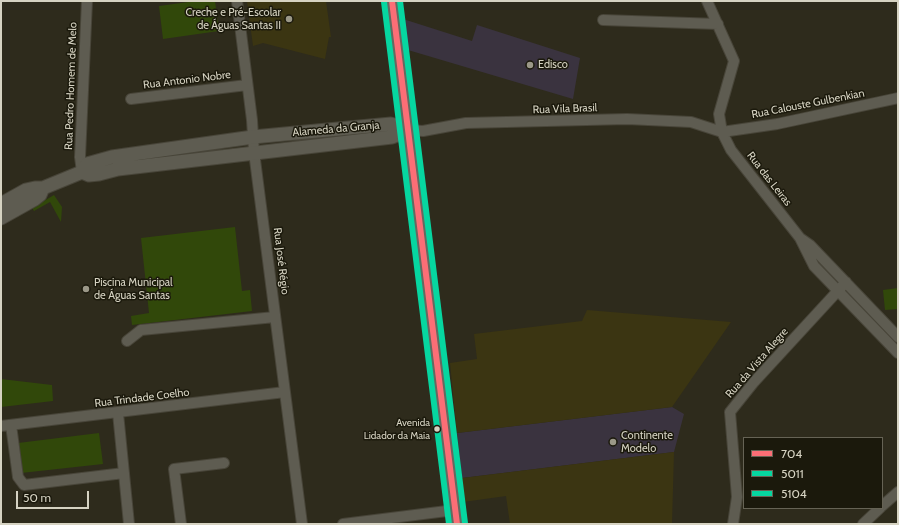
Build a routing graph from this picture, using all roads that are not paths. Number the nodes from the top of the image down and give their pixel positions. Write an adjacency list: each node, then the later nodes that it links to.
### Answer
1 (87, 1): 14 (street, Rua Pedro Homem de Melo)
2 (237, 1): 7 (street, Rua José Régio)
3 (392, 1): 10 (main road)
4 (707, 1): 6 (street)
5 (603, 20): 6 (street)
6 (718, 24): 11 (street)
7 (247, 85): 9 (street, Rua Antonio Nobre); 12 (street, Rua José Régio)
8 (898, 98): 11 (street, Rua Calouste Gulbenkian)
9 (131, 99)
10 (408, 130): 11 (street, Rua Vila Brasil); 12 (street, Alameda da Granja); 13 (street, Alameda da Granja); 35 (main road)
11 (722, 132): 18 (street, Rua das Leiras)
12 (253, 137): 13 (street, Rua José Régio); 14 (street, Alameda da Granja)
13 (254, 152): 14 (street, Alameda da Granja); 22 (street, Rua José Régio)
14 (82, 172): 15 (street, Alameda da Granja)
15 (43, 188): 16 (street, Alameda da Granja); 17 (street, Alameda da Granja)
16 (1, 204)
17 (1, 218)
18 (800, 238): 19 (street, Rua das Leiras); 20 (street, Rua das Leiras)
19 (846, 282): 20 (street, Rua da Vista Alegre); 21 (street, Rua das Leiras)
20 (838, 291): 23 (street, Rua das Leiras); 40 (street, Rua da Vista Alegre)
21 (878, 316): 23 (street); 24 (street, Rua das Leiras)
22 (275, 317): 25 (street); 27 (street, Rua José Régio)
23 (870, 324): 26 (street, Rua das Leiras)
24 (898, 337)
25 (127, 341)
26 (898, 353)
27 (285, 392): 28 (street, Rua Trindade Coelho); 38 (street, Rua José Régio)
28 (118, 413): 29 (street, Rua Trindade Coelho); 31 (street)
29 (6, 426): 31 (street)
30 (224, 462): 37 (street)
31 (124, 473): 36 (street)
32 (898, 492): 33 (street)
33 (883, 505)
34 (879, 509): 41 (street)
35 (456, 517): 39 (street)
36 (129, 524)
37 (181, 524)
38 (302, 524)
39 (343, 524)
40 (733, 524)
41 (863, 524)

